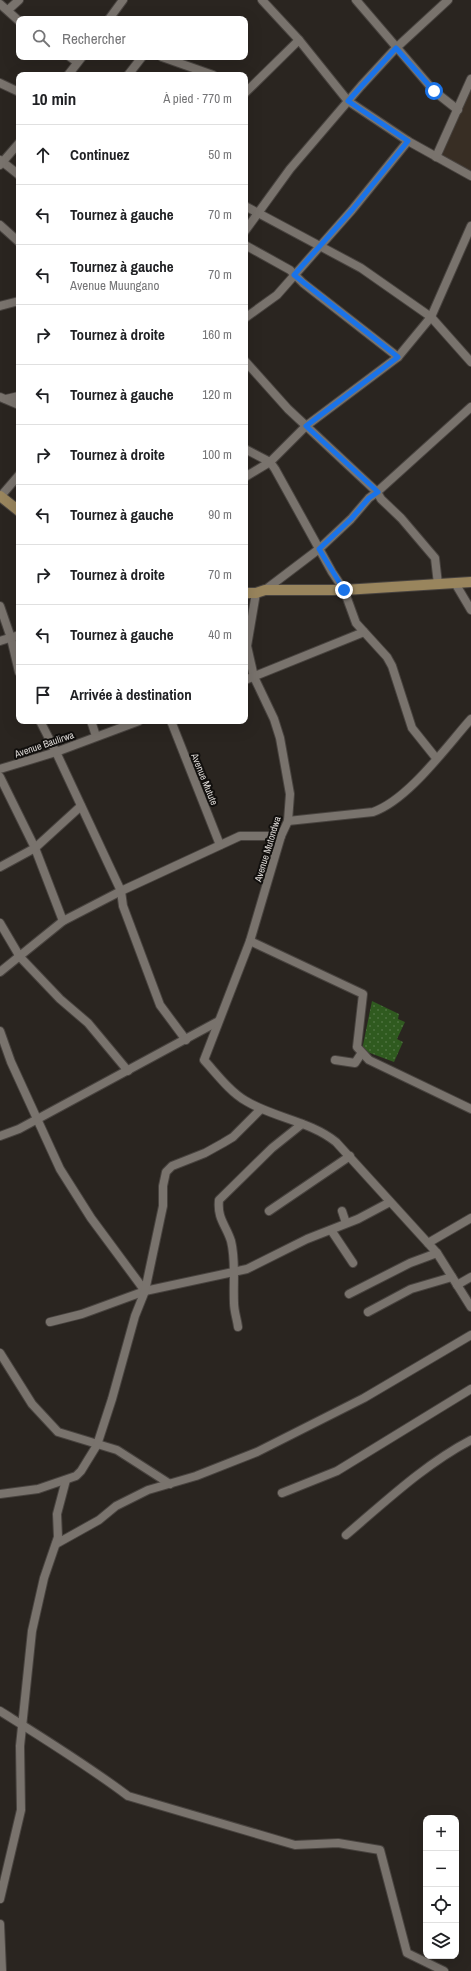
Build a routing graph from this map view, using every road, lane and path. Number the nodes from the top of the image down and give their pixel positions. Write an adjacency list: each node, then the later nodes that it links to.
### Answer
1 (19, 0): 7 (street)
2 (123, 0): 8 (street)
3 (262, 0): 10 (street)
4 (356, 0): 11 (street)
5 (448, 0): 11 (street)
6 (0, 4): 7 (street)
7 (8, 10): 9 (street)
8 (111, 16)
9 (16, 18)
10 (300, 40): 20 (street); 22 (street)
11 (396, 48): 22 (street); 23 (street)
12 (80, 60): 15 (street)
13 (140, 60): 16 (street)
14 (170, 60): 17 (street)
15 (70, 72)
16 (130, 72)
17 (204, 72)
18 (471, 79): 23 (street)
19 (0, 83): 21 (street)
20 (248, 89)
21 (16, 91)
22 (348, 101): 24 (street); 31 (street)
23 (458, 110): 26 (street)
24 (408, 141): 26 (street); 36 (street)
25 (16, 146): 27 (street)
26 (436, 157): 29 (street)
27 (1, 162): 28 (street)
28 (16, 173)
29 (471, 176)
30 (248, 208): 31 (street)
31 (258, 214): 34 (street); 36 (street)
32 (0, 225): 35 (street)
33 (471, 226): 42 (street)
34 (248, 227)
35 (16, 239)
36 (319, 246): 38 (street); 42 (street)
37 (248, 247): 38 (street)
38 (294, 275): 41 (street); 43 (street)
39 (16, 302): 40 (street)
40 (0, 306)
41 (248, 316)
42 (430, 317): 43 (street); 44 (street)
43 (398, 357): 50 (street)
44 (471, 362)
45 (248, 364): 50 (street)
46 (16, 396): 47 (street)
47 (3, 398): 48 (street)
48 (16, 404)
49 (471, 407): 55 (street)
50 (306, 426): 52 (street); 55 (street)
51 (248, 451): 52 (street)
52 (270, 462): 53 (street); 58 (street)
53 (248, 475)
54 (16, 478): 56 (street)
55 (378, 492): 58 (street); 61 (street)
56 (0, 496): 57 (main road)
57 (16, 509)
58 (319, 549): 62 (street); 63 (street)
59 (471, 582): 60 (main road)
60 (455, 583): 61 (main road); 66 (street)
61 (438, 584): 62 (main road)
62 (344, 590): 63 (main road); 67 (street)
63 (261, 592): 64 (main road); 70 (street, Avenue Mutondwa)
64 (248, 593)
65 (0, 606): 68 (street)
66 (471, 610)
67 (364, 632): 72 (street); 81 (street)
68 (15, 637): 69 (street)
69 (0, 641)
70 (248, 642)
71 (248, 650): 72 (street, Avenue Mutondwa)
72 (254, 677): 73 (street); 85 (street, Avenue Mutondwa)
73 (248, 679)
74 (471, 719): 81 (street)
75 (42, 724): 80 (street)
76 (92, 724): 79 (street)
77 (130, 724): 79 (street, Avenue Baulirwa)
78 (172, 724): 87 (street, Avenue Mutute)
79 (96, 736): 80 (street, Avenue Baulirwa)
80 (56, 752): 82 (street, Avenue Baulirwa); 84 (street)
81 (436, 758): 85 (street)
82 (0, 769)
83 (0, 777): 88 (street)
84 (81, 806): 88 (street); 90 (street)
85 (288, 821): 86 (street, Avenue Mutondwa)
86 (281, 836): 87 (street); 93 (street, Avenue Mutondwa)
87 (220, 845): 90 (street)
88 (35, 848): 89 (street); 91 (street)
89 (0, 867)
90 (121, 891): 91 (street); 98 (street)
91 (63, 921): 94 (street)
92 (0, 924): 94 (street)
93 (250, 941): 96 (street, Avenue Mutondwa); 99 (street)
94 (20, 957): 95 (street); 101 (street)
95 (0, 972)
96 (218, 1022): 98 (street); 102 (street, Avenue Mutondwa)
97 (0, 1031): 104 (street)
98 (186, 1040): 101 (street)
99 (361, 1054): 100 (street); 103 (street)
100 (335, 1060)
101 (128, 1071): 104 (street)
102 (261, 1109): 105 (street); 121 (street)
103 (471, 1109)
104 (38, 1118): 106 (street); 121 (street)
105 (302, 1124): 107 (street); 117 (street)
106 (0, 1136)
107 (350, 1156): 108 (street); 109 (street)
108 (390, 1202): 112 (street); 114 (street)
109 (269, 1211)
110 (342, 1211): 112 (street)
111 (471, 1218): 114 (street)
112 (346, 1223): 113 (street)
113 (331, 1230): 116 (street); 117 (street)
114 (428, 1243): 115 (street)
115 (436, 1253): 118 (street); 122 (street)
116 (353, 1263)
117 (234, 1272): 121 (street); 126 (street)
118 (452, 1277): 120 (street); 124 (street)
119 (471, 1277): 120 (street)
120 (457, 1284): 123 (street)
121 (145, 1291): 125 (street); 131 (street)
122 (349, 1294)
123 (471, 1307)
124 (368, 1312)
125 (50, 1322)
126 (238, 1327)
127 (471, 1335): 133 (street)
128 (0, 1352): 131 (street)
129 (471, 1389): 134 (street)
130 (471, 1440): 136 (street)
131 (97, 1445): 132 (street); 133 (street)
132 (66, 1480): 135 (street); 137 (street)
133 (170, 1484): 137 (street)
134 (282, 1493)
135 (0, 1494)
136 (346, 1535)
137 (56, 1544): 139 (street)
138 (0, 1711): 139 (street)
139 (22, 1725): 140 (street); 143 (street)
140 (0, 1899)
141 (0, 1924): 142 (street)
142 (2, 1971)
143 (444, 1971)

